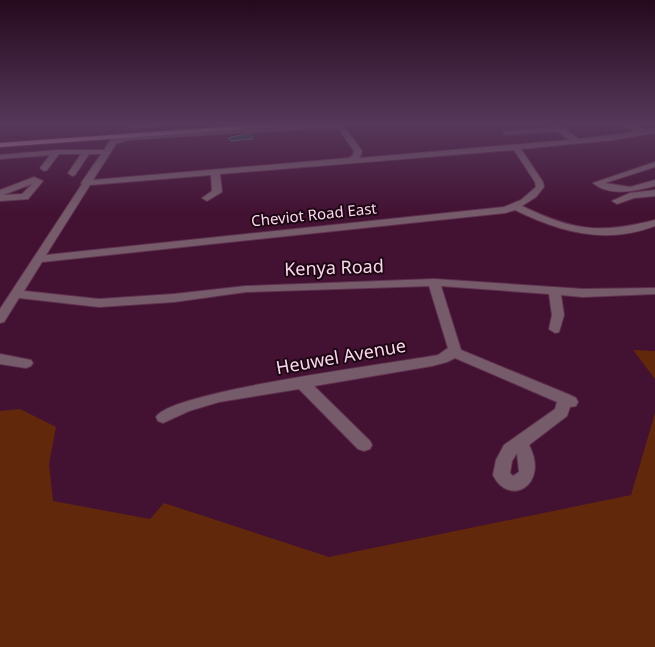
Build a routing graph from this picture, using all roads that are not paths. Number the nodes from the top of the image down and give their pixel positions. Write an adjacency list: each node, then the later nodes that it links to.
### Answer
1 (38, 154): 9 (street)
2 (55, 154): 17 (street)
3 (85, 154): 19 (street)
4 (105, 154): 20 (street)
5 (357, 154): 14 (street)
6 (368, 154): 12 (street)
7 (439, 154): 12 (street)
8 (519, 154): 27 (street, Cheviot Road East)
9 (31, 155): 10 (street); 15 (street)
10 (13, 156): 11 (street); 13 (street)
11 (0, 157)
12 (383, 159): 14 (street)
13 (0, 161)
14 (351, 161): 18 (street)
15 (24, 162)
16 (655, 164): 21 (street)
17 (44, 168)
18 (215, 172): 20 (street); 25 (street)
19 (72, 173)
20 (85, 183): 29 (street)
21 (655, 183)
22 (0, 193): 24 (street)
23 (655, 193): 26 (street)
24 (0, 198)
25 (207, 198)
26 (617, 201)
27 (516, 207): 28 (street); 29 (street, Cheviot Road East)
28 (655, 223)
29 (38, 259): 33 (street)
30 (434, 282): 31 (street, Kenya Road); 33 (street, Kenya Road); 36 (street)
31 (554, 291): 32 (street, Kenya Road); 35 (street)
32 (655, 291)
33 (16, 294): 34 (street)
34 (0, 319)
35 (555, 329)
36 (454, 352): 39 (street, Heuwel Avenue); 41 (street)
37 (0, 359): 38 (street)
38 (26, 363)
39 (302, 383): 40 (street, Heuwel Avenue); 42 (street)
40 (163, 417)
41 (520, 443)
42 (364, 445)

